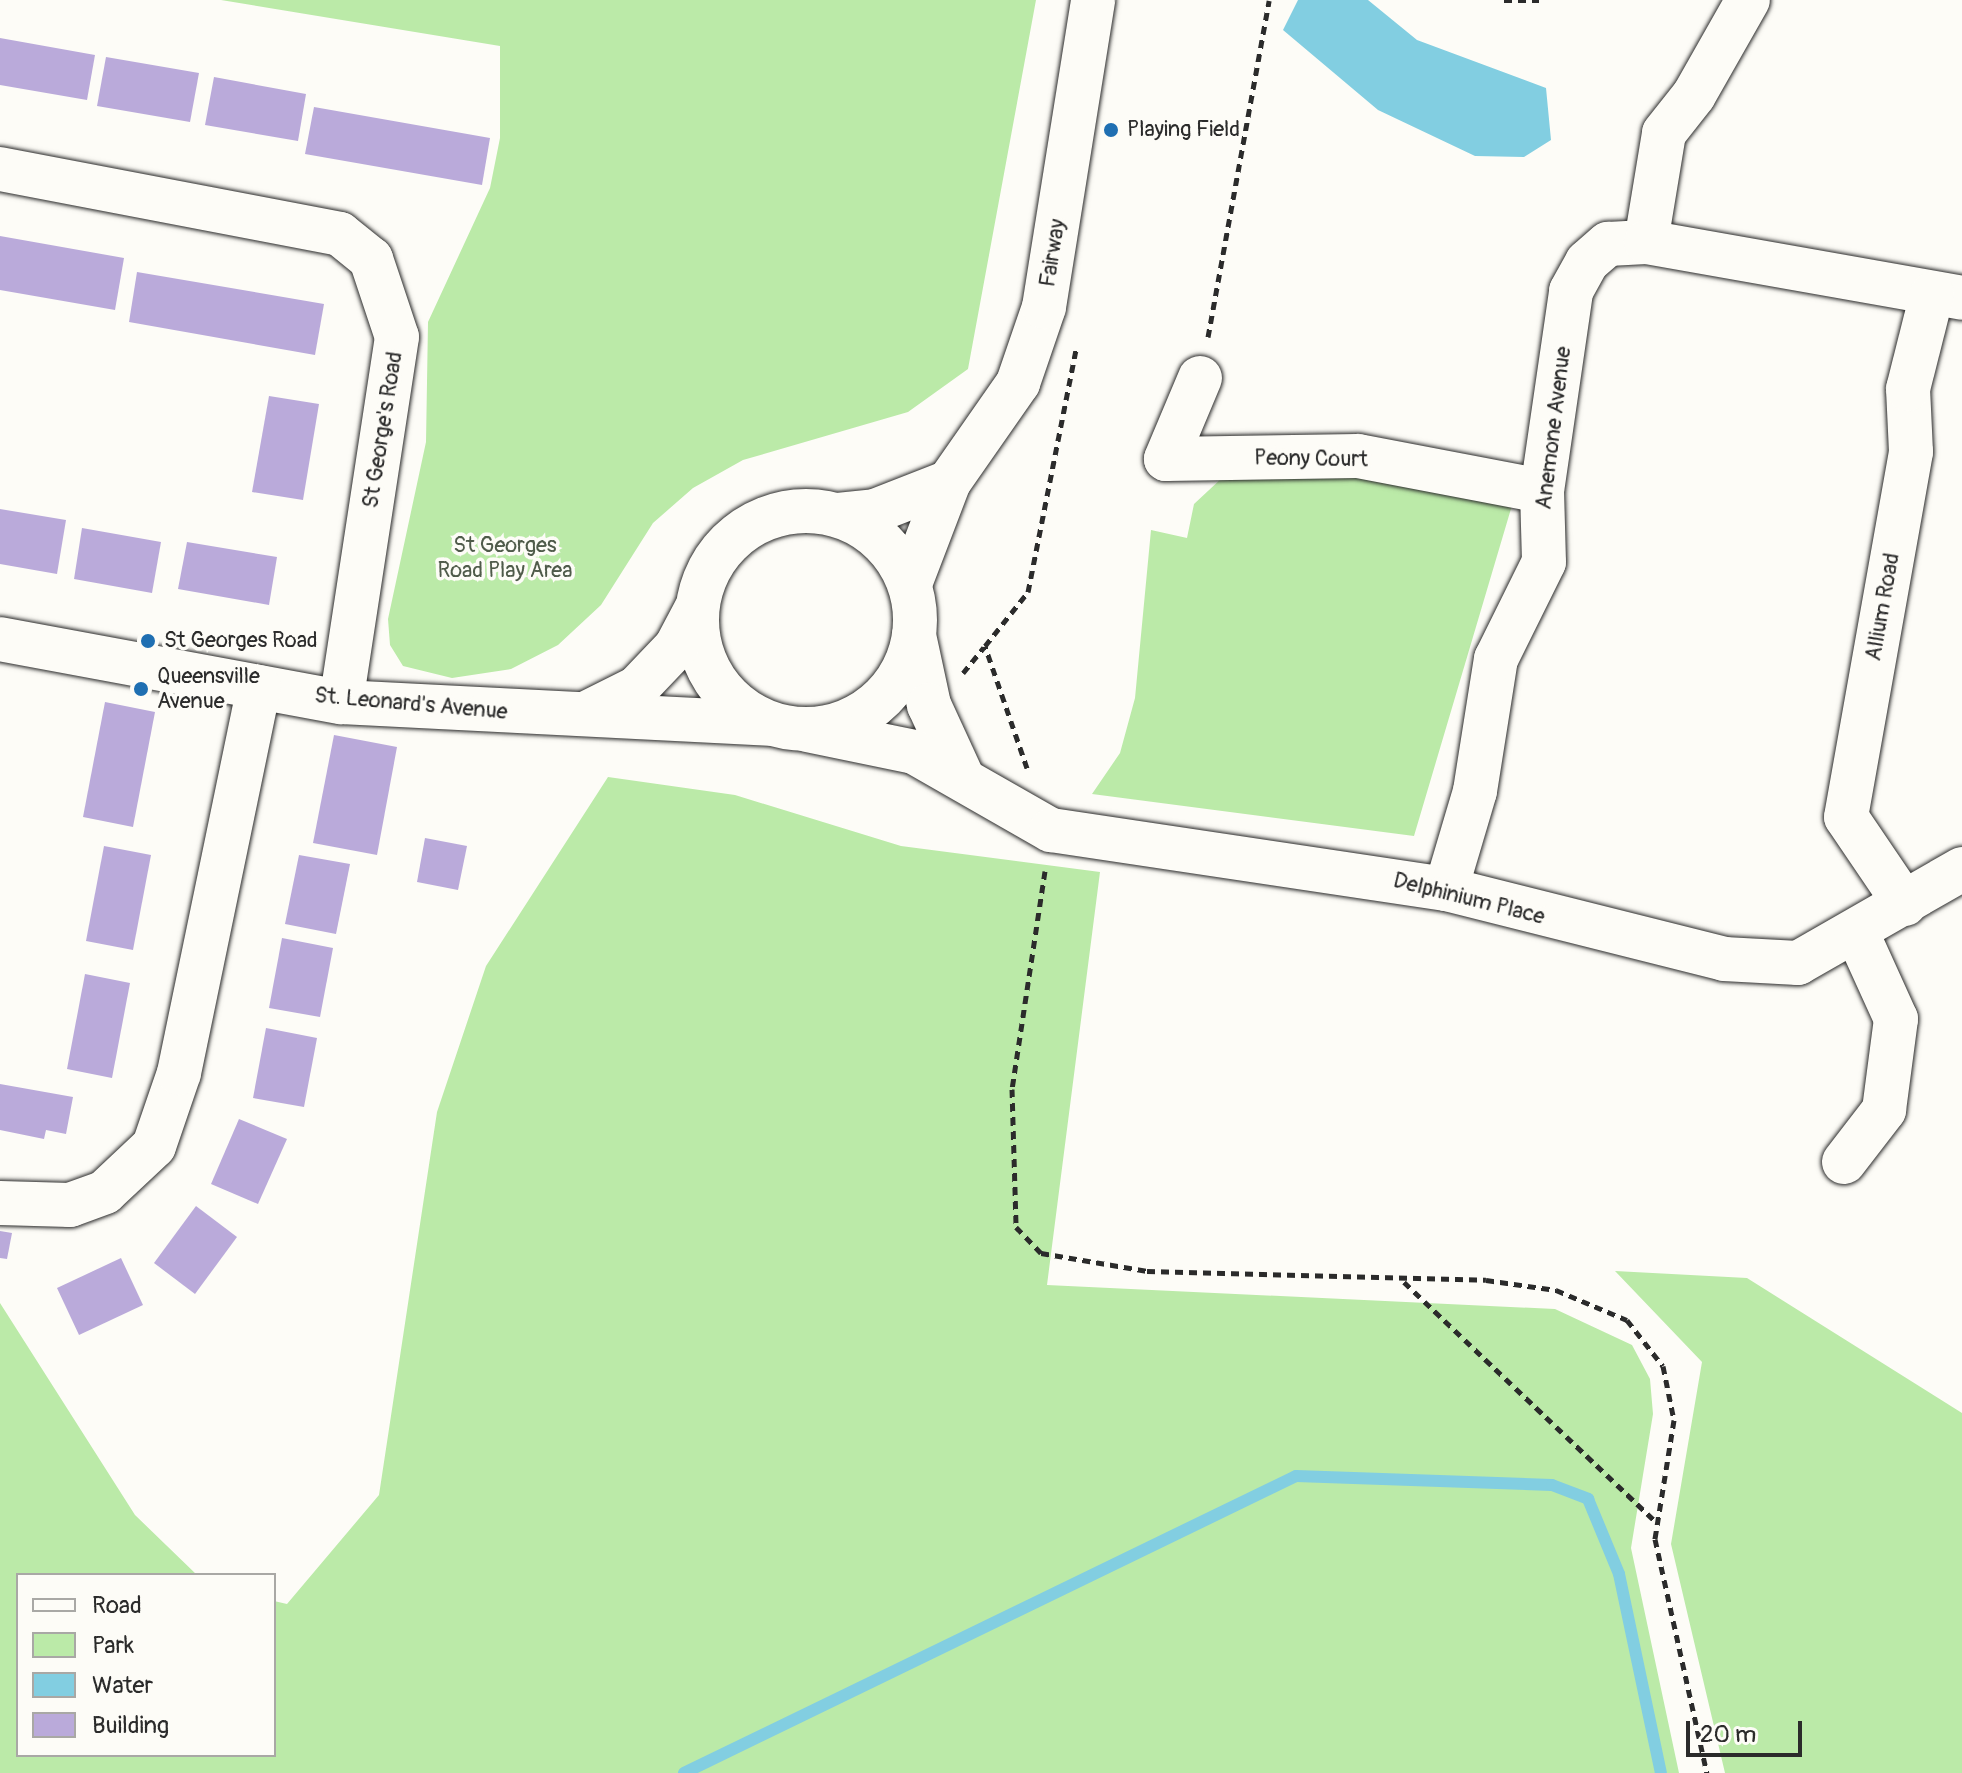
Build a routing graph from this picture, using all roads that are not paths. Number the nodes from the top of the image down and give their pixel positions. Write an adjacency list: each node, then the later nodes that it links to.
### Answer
1 (1093, 0): 7 (street, Fairway)
2 (1748, 0): 4 (street)
3 (0, 169): 15 (street, St George's Road)
4 (1646, 242): 5 (street, Anemone Avenue); 8 (street, Anemone Avenue)
5 (1947, 296): 21 (street, Allium Road)
6 (1200, 378): 8 (street, Peony Court)
7 (949, 482): 9 (street); 10 (street, Fairway)
8 (1542, 491): 20 (street, Anemone Avenue)
9 (838, 515): 10 (street); 11 (street)
10 (910, 584): 12 (street)
11 (696, 609): 16 (street, St. Leonard's Avenue); 17 (street)
12 (914, 632): 17 (street); 18 (street)
13 (0, 639): 14 (street, St. Leonard's Avenue)
14 (259, 687): 15 (street, St. Leonard's Avenue); 24 (street)
15 (341, 702): 16 (street, St. Leonard's Avenue)
16 (587, 713): 17 (street, St. Leonard's Avenue)
17 (788, 727): 18 (street, Delphinium Place)
18 (963, 779): 20 (street, Delphinium Place)
19 (1962, 869): 21 (street, Delphinium Place)
20 (1446, 889): 22 (street, Delphinium Place)
21 (1905, 904): 22 (street, Delphinium Place)
22 (1856, 931): 23 (street)
23 (1844, 1162)
24 (0, 1203)

